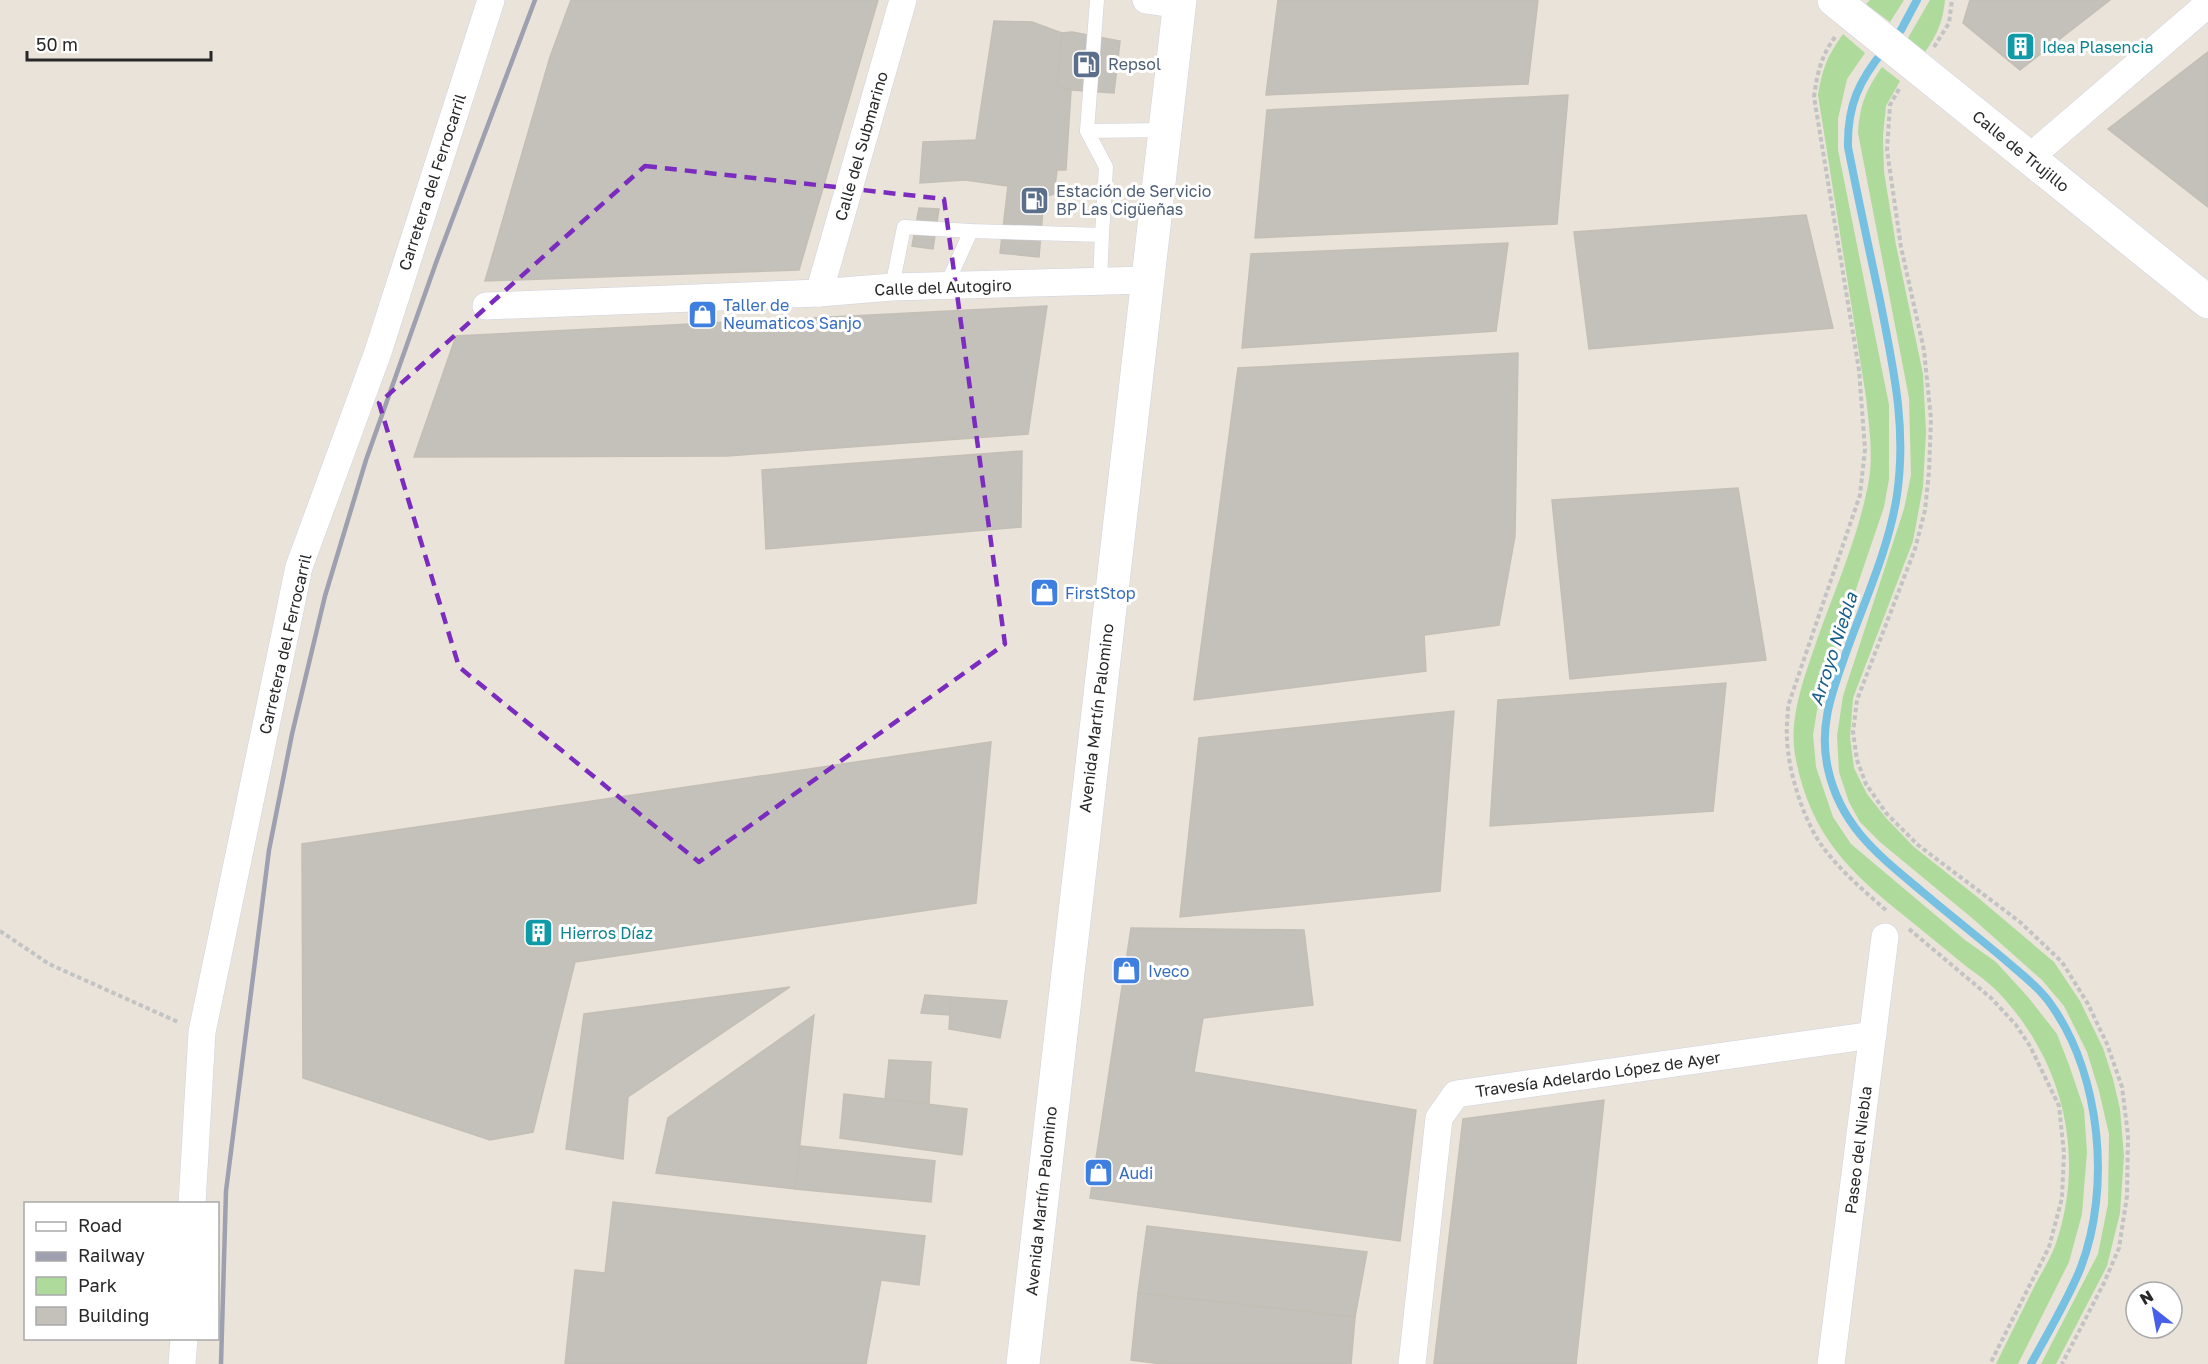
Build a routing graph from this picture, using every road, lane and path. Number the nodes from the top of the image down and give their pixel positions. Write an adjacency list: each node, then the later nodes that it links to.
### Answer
1 (491, 0): 24 (street, Carretera del Ferrocarril)
2 (903, 0): 19 (street, Calle del Submarino)
3 (1097, 0): 11 (lane)
4 (1146, 0): 6 (street)
5 (1952, 0): 9 (path)
6 (1180, 2): 10 (main road, Avenida Martín Palomino)
7 (2208, 4): 12 (street)
8 (1848, 11): 9 (main road, Calle de Trujillo); 22 (path)
9 (1916, 67): 12 (main road, Calle de Trujillo); 33 (path)
10 (1165, 130): 11 (lane); 15 (main road, Avenida Martín Palomino)
11 (1087, 131): 14 (lane)
12 (2030, 158): 20 (main road, Calle de Trujillo)
13 (971, 231): 14 (lane); 17 (lane); 18 (lane)
14 (1102, 234): 16 (lane)
15 (1147, 280): 16 (street, Calle del Autogiro); 29 (main road, Avenida Martín Palomino)
16 (1100, 282): 17 (street, Calle del Autogiro)
17 (946, 286): 18 (street, Calle del Autogiro)
18 (892, 287): 19 (street, Calle del Autogiro)
19 (819, 292): 21 (street, Calle del Autogiro)
20 (2208, 302)
21 (486, 306)
22 (1894, 926): 25 (street, Paseo del Niebla); 32 (path)
23 (0, 931): 24 (path)
24 (202, 1032): 26 (street, Carretera del Ferrocarril)
25 (1873, 1035): 30 (street, Travesía Adelardo López de Ayer); 31 (street, Paseo del Niebla)
26 (192, 1202)
27 (184, 1340): 28 (street)
28 (182, 1364)
29 (1023, 1364)
30 (1412, 1364)
31 (1831, 1364)
32 (1990, 1364)
33 (2062, 1364)

